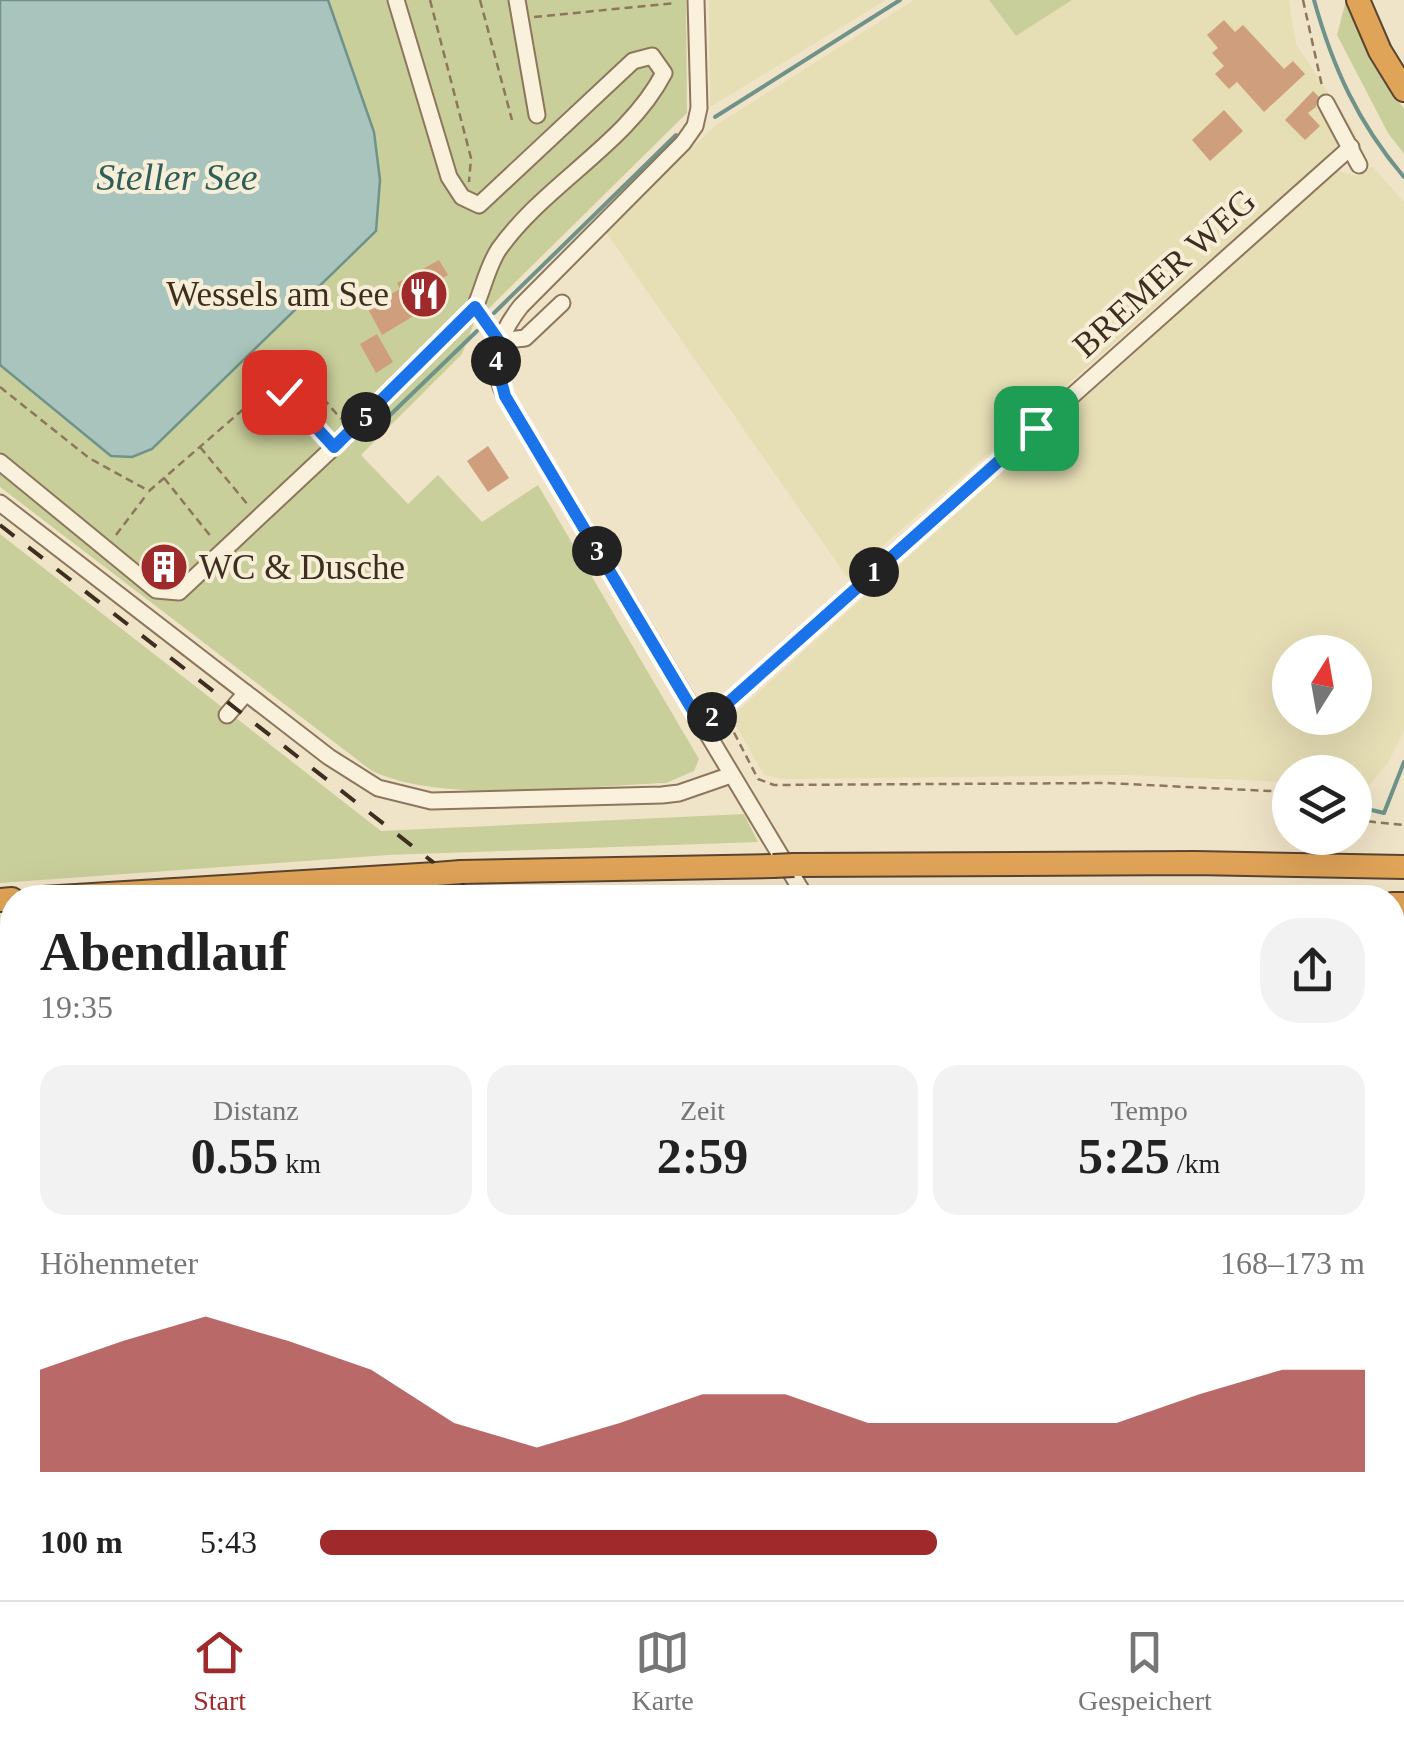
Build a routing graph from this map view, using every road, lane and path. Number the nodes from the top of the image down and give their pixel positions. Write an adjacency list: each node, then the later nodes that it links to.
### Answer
1 (396, 0): 16 (street)
2 (430, 0): 16 (path)
3 (480, 0): 13 (path)
4 (517, 0): 9 (street)
5 (696, 0): 19 (street)
6 (1303, 0): 11 (path)
7 (1358, 0): 10 (highway)
8 (676, 3): 9 (path)
9 (520, 18): 12 (street)
10 (1404, 90)
11 (1326, 103): 14 (street)
12 (537, 115)
13 (512, 120)
14 (1351, 147): 15 (street); 33 (street, BREMER WEG)
15 (1359, 165)
16 (462, 197): 18 (street)
17 (562, 302): 19 (street)
18 (475, 307): 19 (street); 22 (street)
19 (499, 341): 35 (street)
20 (275, 382): 22 (path); 23 (path); 24 (path)
21 (0, 387): 27 (path)
22 (351, 431): 24 (street)
23 (200, 447): 26 (path); 29 (path)
24 (334, 447): 29 (street)
25 (0, 462): 30 (street)
26 (164, 478): 27 (path); 31 (path)
27 (149, 492): 30 (path)
28 (0, 503): 32 (street)
29 (258, 518): 31 (street)
30 (106, 548): 31 (street)
31 (223, 550)
32 (246, 693): 34 (street); 36 (street)
33 (721, 708): 35 (street, BREMER WEG); 37 (path)
34 (227, 715)
35 (702, 726): 36 (street)
36 (731, 774): 42 (street)
37 (1272, 791)
38 (1372, 822): 39 (path)
39 (1404, 825)
40 (1404, 864): 41 (highway, bridge)
41 (256, 885)
42 (798, 885)

